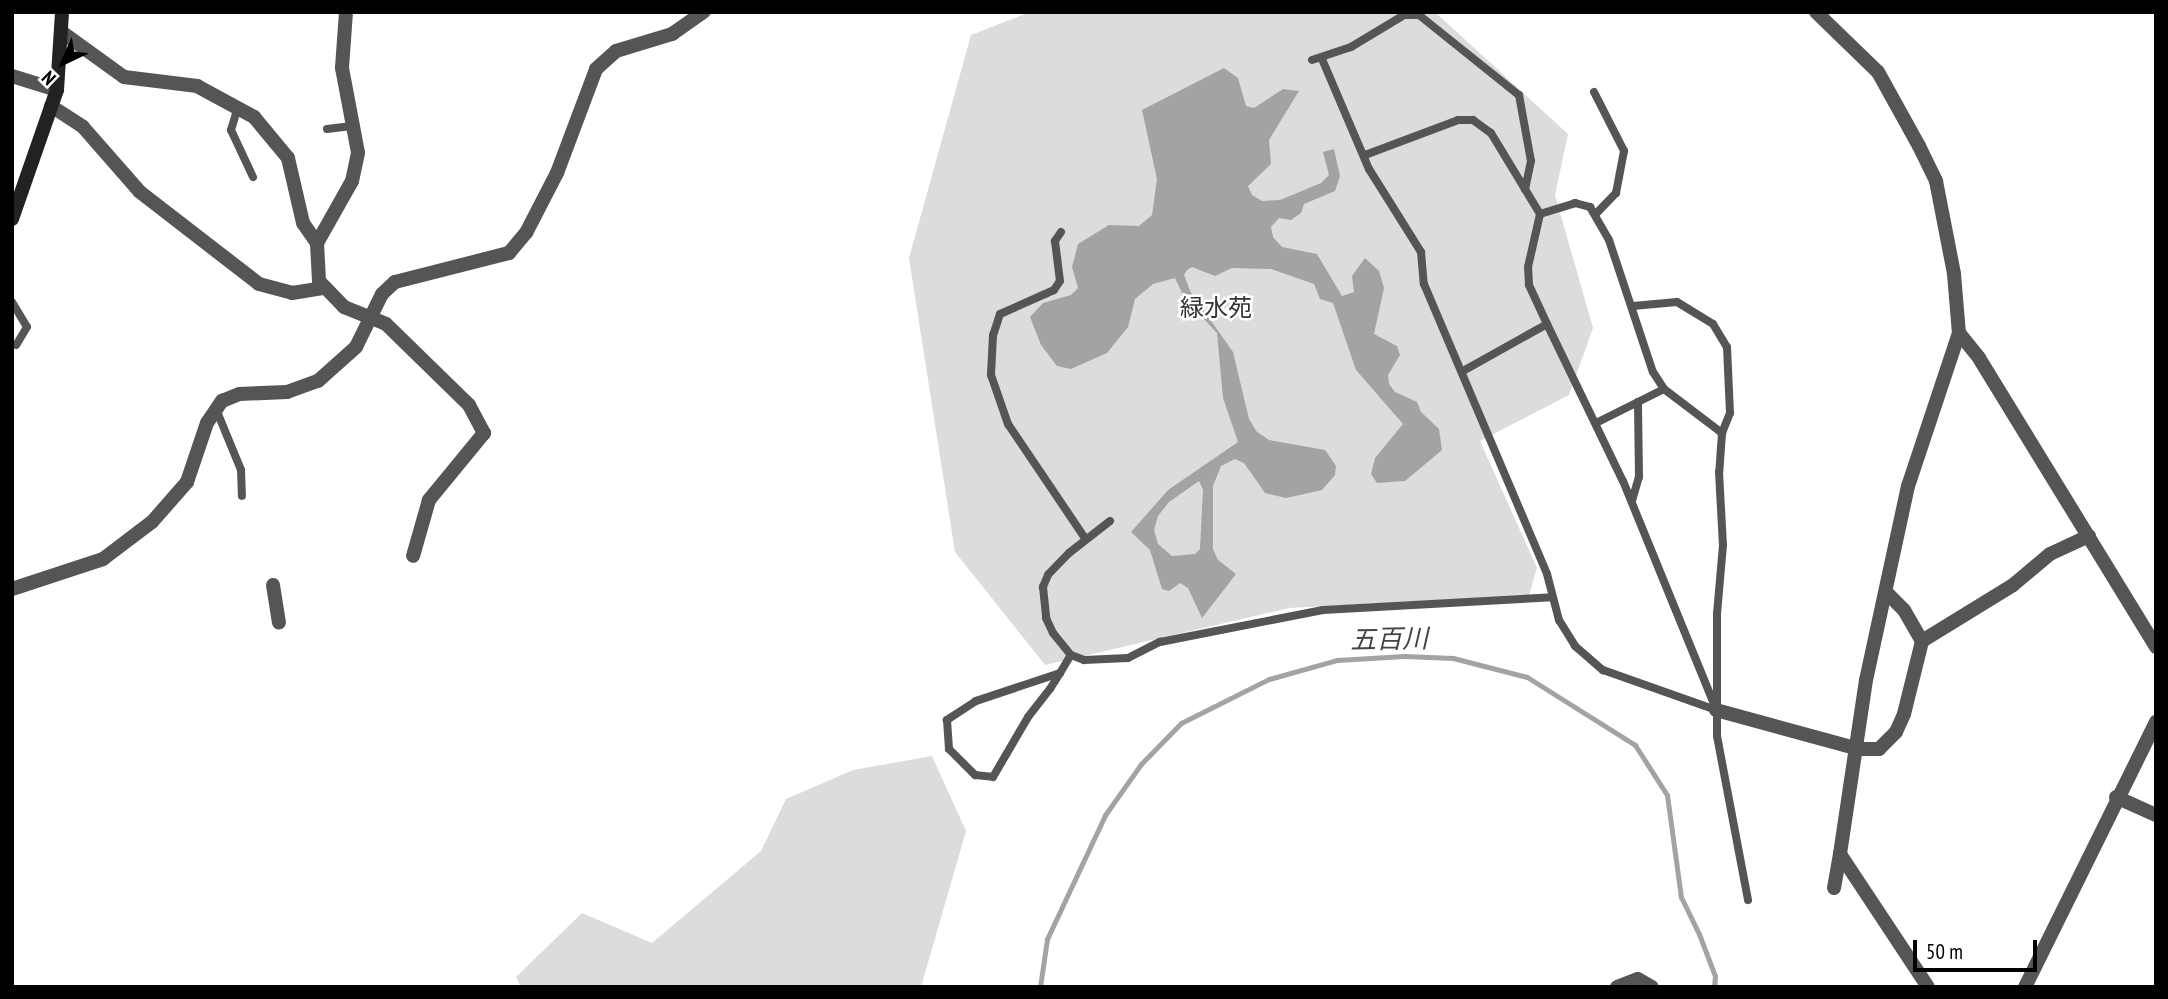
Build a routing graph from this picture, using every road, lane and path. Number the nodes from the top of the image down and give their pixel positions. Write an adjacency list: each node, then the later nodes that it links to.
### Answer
1 (62, 12): 5 (main road)
2 (346, 12): 13 (street)
3 (704, 12): 26 (street)
4 (1816, 12): 28 (street)
5 (63, 33): 9 (main road); 12 (street)
6 (1322, 59): 7 (lane); 15 (lane); 17 (lane)
7 (1312, 60)
8 (12, 76): 9 (street)
9 (57, 89): 11 (main road)
10 (1594, 92): 18 (lane)
11 (51, 106): 20 (main road); 23 (street)
12 (238, 107): 16 (lane); 22 (street)
13 (352, 126): 14 (lane); 22 (street)
14 (327, 129)
15 (1365, 155): 17 (lane); 30 (lane)
16 (253, 177)
17 (1525, 189): 19 (lane)
18 (1597, 213): 19 (lane); 25 (lane)
19 (1540, 214): 27 (lane)
20 (12, 219)
21 (1061, 232): 40 (lane)
22 (317, 243): 23 (street)
23 (323, 288): 26 (street)
24 (12, 302): 29 (lane)
25 (1633, 306): 31 (lane); 35 (lane)
26 (371, 318): 33 (street); 41 (street)
27 (1547, 324): 30 (lane); 34 (lane)
28 (1959, 333): 39 (street); 44 (street)
29 (16, 345)
30 (1462, 371): 45 (lane)
31 (1664, 389): 32 (lane); 35 (lane)
32 (1638, 402): 34 (lane); 37 (lane)
33 (216, 408): 36 (lane); 43 (street)
34 (1596, 423): 37 (lane)
35 (1722, 433): 51 (lane)
36 (242, 496)
37 (1632, 501): 51 (lane)
38 (1110, 521): 40 (lane)
39 (2089, 536): 47 (street); 48 (street)
40 (1085, 538): 49 (lane)
41 (413, 556)
42 (273, 585): 46 (street)
43 (12, 589)
44 (1886, 592): 47 (street); 53 (street)
45 (1553, 597): 49 (lane); 51 (lane)
46 (279, 623)
47 (1922, 641): 53 (street)
48 (2156, 647)
49 (1071, 655): 50 (lane)
50 (1060, 673): 50 (lane)
51 (1716, 710): 53 (street); 58 (lane)
52 (2156, 722): 54 (street)
53 (1859, 749): 56 (street)
54 (2116, 797): 55 (street); 62 (street)
55 (2156, 815)
56 (1840, 854): 57 (street); 61 (street)
57 (1835, 888)
58 (1748, 900)
59 (1617, 987): 60 (street)
60 (1652, 987)
61 (1928, 987)
62 (2025, 987)

